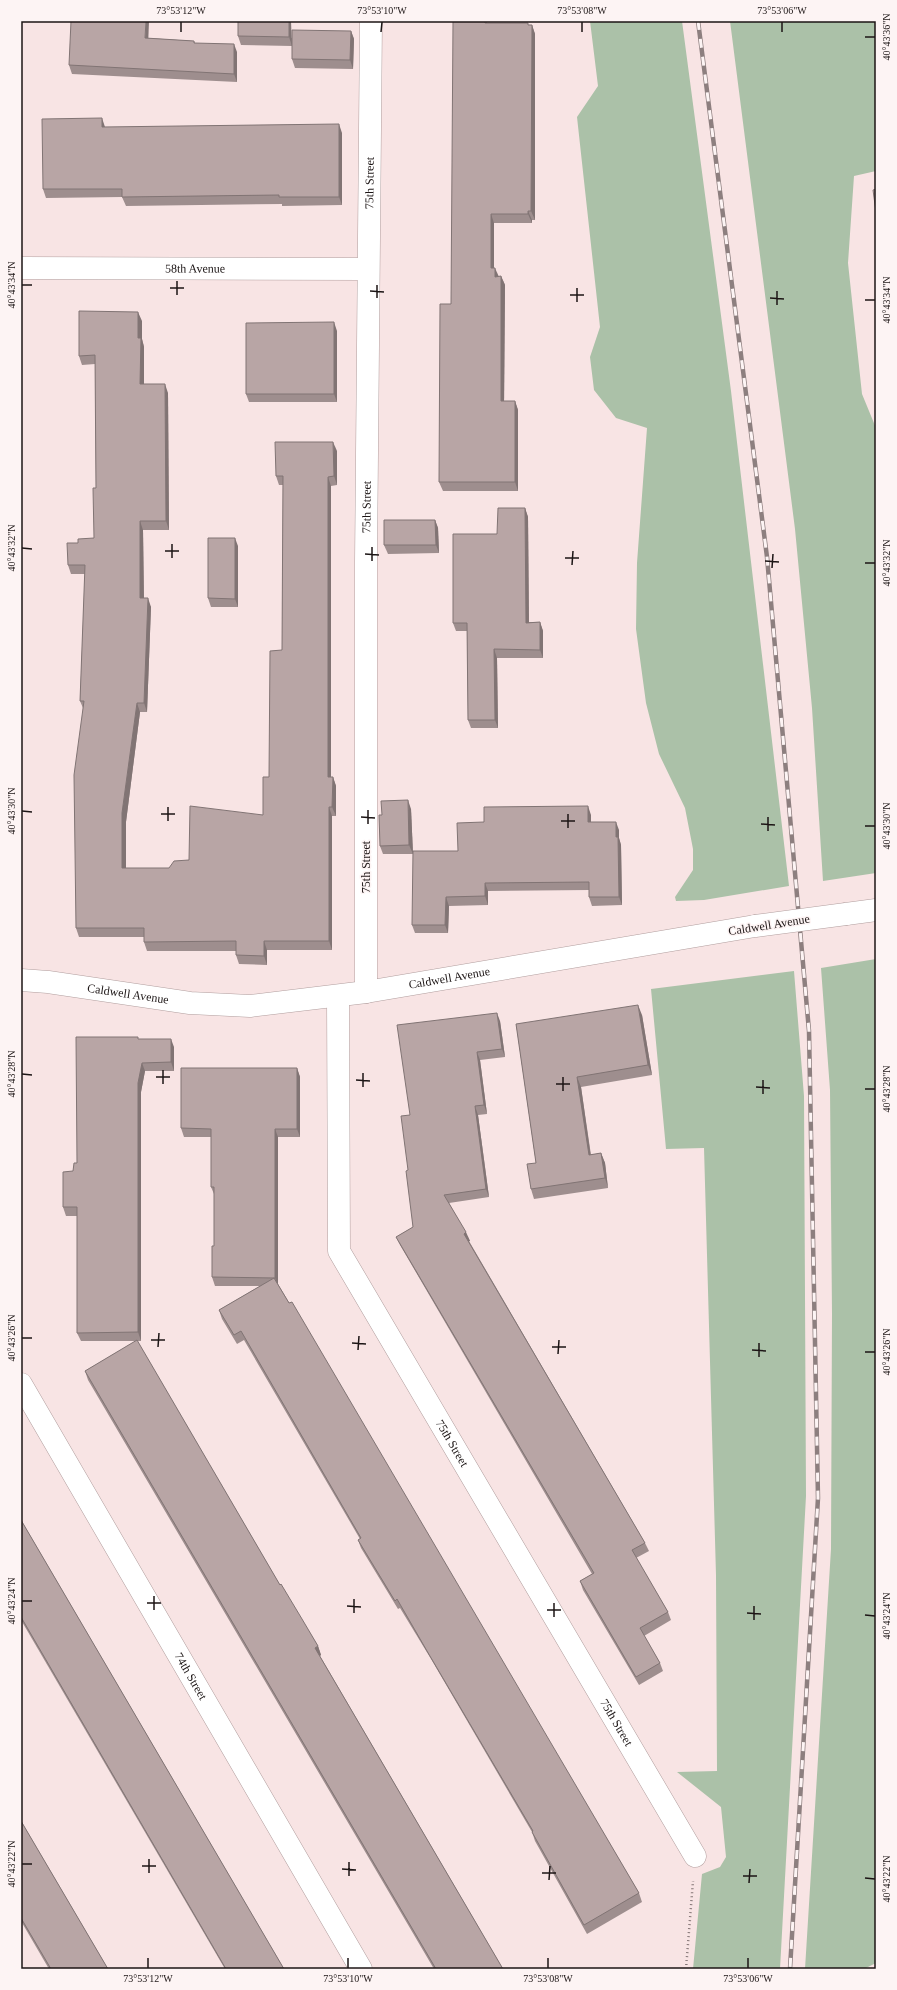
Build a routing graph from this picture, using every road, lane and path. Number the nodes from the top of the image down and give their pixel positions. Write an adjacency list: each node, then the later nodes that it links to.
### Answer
1 (370, 21): 3 (street, 75th Street)
2 (21, 268): 3 (street, 58th Avenue)
3 (368, 269): 6 (street, 75th Street)
4 (876, 910): 6 (street, Caldwell Avenue, bridge)
5 (21, 980): 7 (street, Caldwell Avenue)
6 (366, 992): 7 (street, Caldwell Avenue)
7 (338, 996): 9 (street, 75th Street)
8 (21, 1384): 10 (street, 74th Street)
9 (695, 1856): 11 (path)
10 (361, 1969)
11 (686, 1969)

